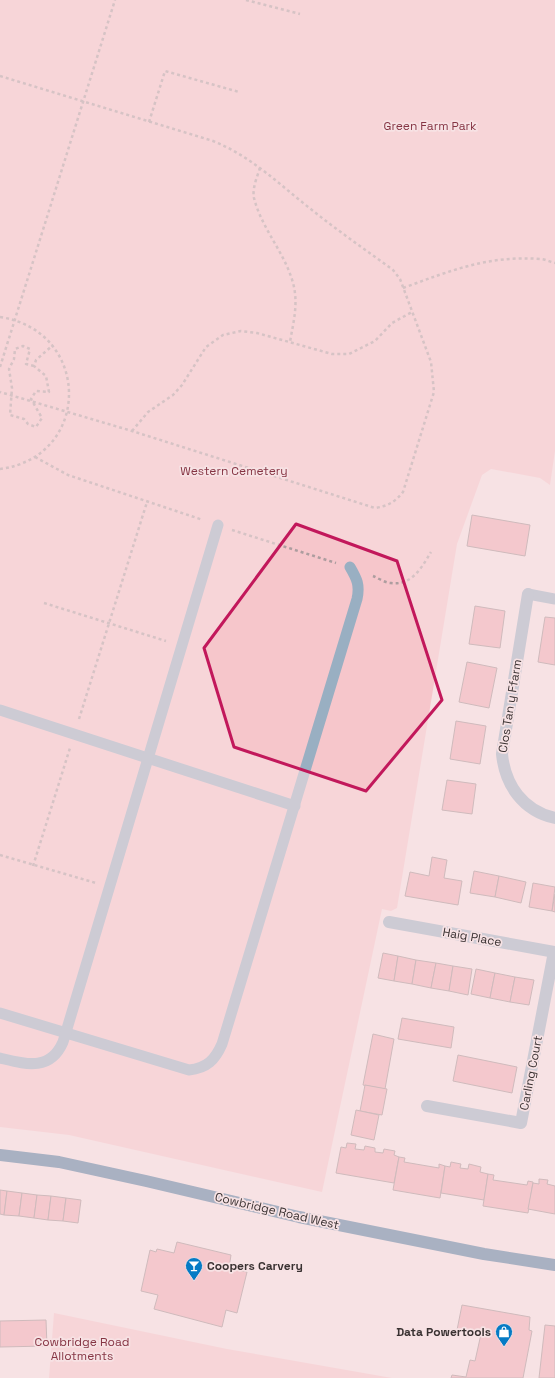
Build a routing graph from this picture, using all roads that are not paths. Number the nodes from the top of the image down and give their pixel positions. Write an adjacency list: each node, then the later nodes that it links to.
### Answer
1 (218, 525): 6 (lane)
2 (350, 567): 7 (lane)
3 (528, 594): 4 (lane); 8 (street, Clos Tan y Ffarm)
4 (555, 598)
5 (0, 710): 6 (lane)
6 (146, 758): 7 (lane); 12 (lane)
7 (295, 806): 12 (lane)
8 (555, 818)
9 (389, 922): 10 (street, Haig Place)
10 (554, 952): 14 (street, Carling Court)
11 (0, 1013): 12 (lane)
12 (66, 1033): 13 (lane)
13 (0, 1058)
14 (427, 1106)
15 (0, 1155): 16 (highway, Cowbridge Road West)
16 (555, 1265)

